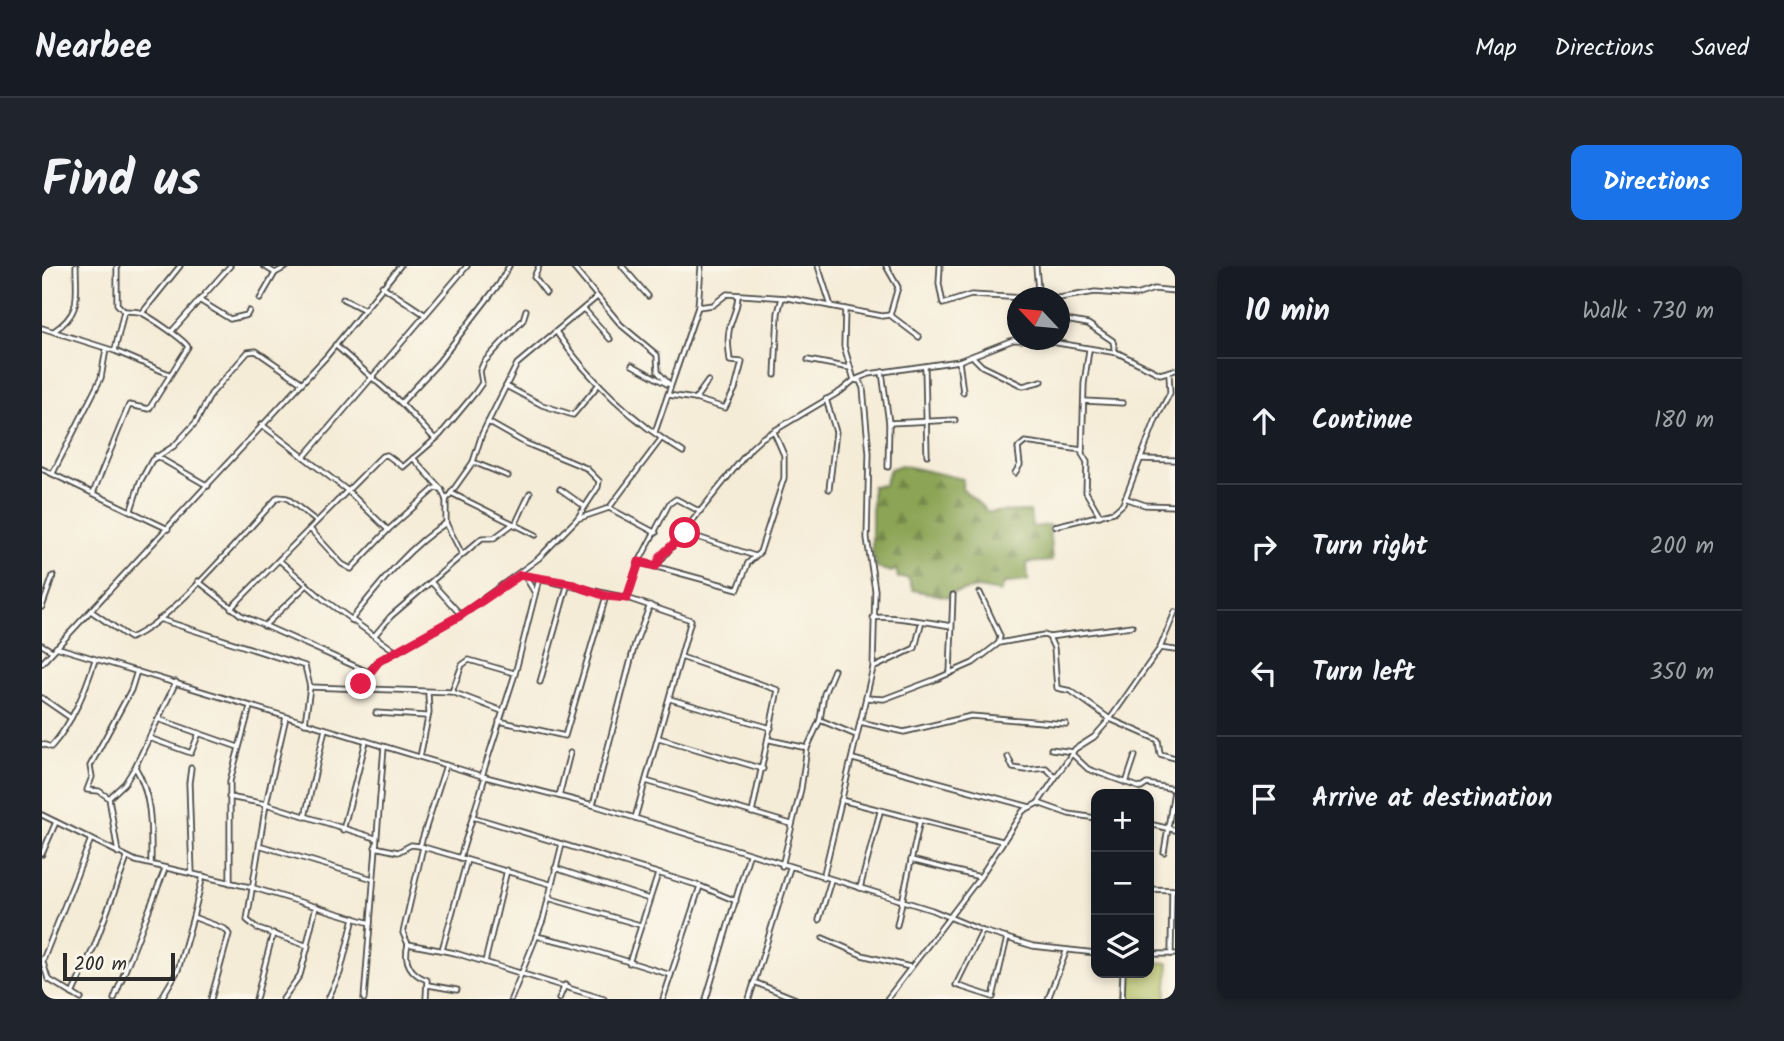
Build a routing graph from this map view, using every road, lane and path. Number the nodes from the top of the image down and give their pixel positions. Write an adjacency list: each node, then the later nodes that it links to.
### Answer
1 (76, 266): 45 (street)
2 (117, 266): 38 (street)
3 (180, 266): 40 (street)
4 (230, 266): 31 (street)
5 (264, 266): 18 (street)
6 (288, 266): 18 (street)
7 (400, 266): 19 (street)
8 (467, 266): 41 (street)
9 (509, 266): 81 (street)
10 (539, 266): 22 (street)
11 (572, 266): 26 (street)
12 (622, 266): 23 (street)
13 (701, 266): 33 (street)
14 (818, 266): 32 (street)
15 (886, 266): 42 (street)
16 (940, 266): 27 (street)
17 (1036, 266): 20 (street)
18 (275, 273): 29 (street)
19 (382, 286): 34 (street); 41 (street)
20 (1038, 287)
21 (1175, 291): 25 (street)
22 (546, 293)
23 (648, 296)
24 (738, 296): 28 (street); 33 (street); 78 (street)
25 (1070, 296)
26 (597, 297): 35 (street); 75 (street)
27 (1007, 297)
28 (782, 298): 32 (street); 67 (street)
29 (260, 299)
30 (343, 299): 34 (street)
31 (199, 300): 39 (street); 46 (street)
32 (831, 306): 36 (street)
33 (698, 307): 75 (street)
34 (363, 309): 52 (street)
35 (584, 309): 47 (street); 49 (street)
36 (845, 309): 42 (street); 62 (street)
37 (526, 310): 90 (street)
38 (124, 311): 40 (street); 55 (street)
39 (249, 311)
40 (142, 313): 46 (street)
41 (424, 314): 68 (street)
42 (890, 315): 48 (street)
43 (1070, 321): 56 (street)
44 (42, 328): 45 (street)
45 (54, 331): 53 (street)
46 (172, 331): 65 (street)
47 (557, 333): 73 (street); 74 (street)
48 (919, 337)
49 (610, 340)
50 (1007, 343): 57 (street)
51 (1070, 344): 54 (street)
52 (335, 345): 68 (street); 72 (street)
53 (106, 349): 55 (street); 103 (street)
54 (1089, 350): 56 (street); 80 (street)
55 (115, 351): 65 (street)
56 (1115, 352): 66 (street)
57 (972, 358): 59 (street); 71 (street)
58 (808, 360): 62 (street)
59 (959, 361): 61 (street); 76 (street)
60 (632, 365): 75 (street)
61 (925, 367): 64 (street); 85 (street)
62 (850, 368): 69 (street)
63 (1175, 370): 66 (street)
64 (883, 372): 69 (street); 86 (street)
65 (169, 374): 111 (street)
66 (1169, 374): 98 (street)
67 (775, 375)
68 (373, 377): 81 (street); 96 (street)
69 (854, 380): 79 (street); 157 (street)
70 (708, 381): 78 (street)
71 (1042, 381)
72 (302, 382): 87 (street); 95 (street)
73 (599, 384): 74 (street); 88 (street)
74 (506, 386): 84 (street)
75 (670, 386): 77 (street)
76 (963, 393)
77 (668, 395): 78 (street); 88 (street)
78 (695, 399)
79 (826, 399): 89 (street); 109 (street)
80 (1084, 401): 82 (street); 92 (street)
81 (401, 403): 90 (street)
82 (1123, 403)
83 (955, 420): 85 (street)
84 (488, 422): 100 (street); 116 (street)
85 (925, 422): 86 (street); 94 (street)
86 (889, 423): 101 (street)
87 (261, 424): 96 (street); 106 (street)
88 (655, 432): 91 (street)
89 (774, 432): 120 (street); 134 (street)
90 (435, 439): 97 (street)
91 (661, 439): 93 (street); 118 (street)
92 (1082, 450): 104 (street); 121 (street)
93 (683, 453)
94 (927, 455)
95 (156, 456): 106 (street); 119 (street)
96 (304, 457): 110 (street)
97 (413, 458): 107 (street); 110 (street)
98 (1140, 459): 99 (street); 114 (street)
99 (1175, 460)
100 (473, 462): 105 (street); 112 (street)
101 (888, 467)
102 (42, 470): 103 (street)
103 (53, 473): 111 (street)
104 (1015, 473)
105 (508, 476)
106 (208, 486): 127 (street)
107 (441, 489): 115 (street); 129 (street)
108 (560, 489): 116 (street)
109 (829, 489)
110 (348, 491): 123 (street); 129 (street)
111 (93, 493): 119 (street)
112 (451, 493): 115 (street); 125 (street)
113 (530, 493): 125 (street)
114 (1125, 498): 117 (street); 121 (street)
115 (446, 500): 124 (street)
116 (584, 506): 122 (street)
117 (1175, 506)
118 (609, 508): 122 (street); 130 (street)
119 (131, 510): 127 (street)
120 (700, 512): 130 (street); 131 (street)
121 (1100, 516): 126 (street)
122 (577, 519): 138 (street)
123 (316, 521): 128 (street); 142 (street)
124 (446, 523): 133 (street); 159 (street)
125 (514, 525): 132 (street); 133 (street)
126 (1055, 526)
127 (168, 529): 154 (street)
128 (310, 529): 129 (street); 135 (street)
129 (388, 530)
130 (656, 533): 136 (street)
131 (685, 533): 134 (street); 137 (street)
132 (536, 535)
133 (462, 554): 143 (street)
134 (755, 556): 137 (street)
135 (279, 560): 145 (street); 153 (street)
136 (639, 562): 137 (street); 150 (street)
137 (656, 566)
138 (520, 575): 140 (street); 156 (street)
139 (53, 576): 152 (street)
140 (526, 578): 141 (street); 146 (street)
141 (539, 579): 144 (street); 146 (street)
142 (198, 581): 153 (street); 158 (street)
143 (432, 583): 156 (street); 164 (street)
144 (568, 583): 148 (street); 182 (street)
145 (307, 585): 159 (street); 161 (street)
146 (534, 593): 180 (street)
147 (980, 593): 166 (street)
148 (606, 596): 150 (street); 199 (street)
149 (953, 596): 162 (street)
150 (627, 598): 151 (street)
151 (650, 605): 172 (street); 238 (street)
152 (42, 607)
153 (231, 608): 161 (street)
154 (91, 611): 158 (street); 169 (street)
155 (1175, 612): 168 (street)
156 (461, 615): 171 (street)
157 (873, 618): 160 (street); 175 (street)
158 (159, 619): 183 (street)
159 (351, 620): 164 (street)
160 (921, 624): 162 (street); 175 (street)
161 (264, 626): 178 (street)
162 (951, 626): 179 (street)
163 (1132, 626): 165 (street)
164 (375, 635): 171 (street)
165 (1049, 637): 166 (street); 197 (street)
166 (999, 643): 179 (street)
167 (42, 645): 169 (street)
168 (1160, 648): 170 (street); 197 (street)
169 (54, 649): 173 (street); 174 (street)
170 (1175, 650)
171 (395, 652): 178 (street)
172 (681, 657): 189 (street); 203 (street)
173 (95, 660): 177 (street); 195 (street)
174 (42, 663)
175 (873, 668): 188 (street)
176 (834, 670): 198 (street)
177 (137, 671): 181 (street); 234 (street)
178 (368, 672): 184 (street)
179 (950, 673): 188 (street)
180 (515, 674): 185 (street); 191 (street)
181 (176, 682): 190 (street); 196 (street)
182 (540, 682)
183 (310, 687): 184 (street); 201 (street)
184 (359, 691): 186 (street)
185 (452, 692): 186 (street); 191 (street)
186 (428, 693): 193 (street)
187 (42, 698): 195 (street)
188 (866, 698): 200 (street)
189 (670, 699): 203 (street); 208 (street)
190 (250, 707): 194 (street); 213 (street)
191 (502, 711): 199 (street)
192 (376, 713): 193 (street)
193 (425, 716): 219 (street)
194 (286, 717): 201 (street); 237 (street)
195 (71, 718): 211 (street)
196 (158, 719): 205 (street); 207 (street)
197 (1110, 719): 217 (street); 221 (street)
198 (820, 720): 206 (street); 214 (street)
199 (499, 721): 227 (street)
200 (860, 722): 202 (street); 206 (street)
201 (305, 723): 204 (street)
202 (1066, 724)
203 (771, 728): 209 (street)
204 (325, 729): 210 (street); 243 (street)
205 (199, 733): 207 (street); 213 (street)
206 (856, 735): 222 (street)
207 (149, 738): 224 (street)
208 (659, 738): 226 (street); 229 (street)
209 (770, 740): 214 (street); 226 (street)
210 (366, 741): 212 (street); 252 (street)
211 (42, 744)
212 (384, 746): 219 (street); 254 (street)
213 (238, 747): 233 (street)
214 (807, 748): 249 (street)
215 (1051, 749): 217 (street)
216 (570, 753): 232 (street)
217 (1073, 753): 228 (street); 230 (street)
218 (1135, 756): 230 (street)
219 (420, 757): 223 (street)
220 (1008, 757): 228 (street)
221 (1175, 758)
222 (852, 759): 235 (street); 239 (street)
223 (446, 764): 227 (street); 259 (street)
224 (135, 767): 234 (street); 269 (street)
225 (191, 768): 276 (street)
226 (763, 769): 241 (street)
227 (484, 776): 232 (street); 244 (street)
228 (1054, 776): 236 (street)
229 (645, 780): 241 (street); 246 (street)
230 (1126, 783): 231 (street)
231 (1175, 787): 251 (street)
232 (559, 796): 238 (street)
233 (229, 797): 237 (street); 282 (street)
234 (109, 798): 262 (street)
235 (841, 800): 240 (street); 279 (street)
236 (1038, 803): 239 (street); 245 (street)
237 (266, 804): 243 (street); 258 (street)
238 (593, 805): 246 (street)
239 (1032, 807): 256 (street)
240 (880, 811): 247 (street); 286 (street)
241 (752, 813): 249 (street)
242 (42, 815): 248 (street)
243 (305, 817): 252 (street)
244 (473, 817): 257 (street); 266 (street)
245 (1091, 817)
246 (635, 818): 264 (street)
247 (920, 820): 256 (street); 268 (street)
248 (56, 822): 255 (street); 263 (street)
249 (792, 824): 270 (street)
250 (1154, 825): 251 (street)
251 (1168, 827): 253 (street); 261 (street)
252 (343, 830): 254 (street)
253 (1175, 830)
254 (375, 838): 260 (street)
255 (91, 839): 262 (street); 313 (street)
256 (1002, 841): 278 (street)
257 (562, 844): 271 (street); 275 (street)
258 (262, 846): 280 (street); 285 (street)
259 (422, 846): 260 (street); 266 (street); 307 (street)
260 (375, 847): 280 (street)
261 (1164, 852)
262 (118, 853): 265 (street)
263 (42, 854)
264 (749, 855): 270 (street); 291 (street)
265 (127, 858): 269 (street); 324 (street)
266 (460, 858): 267 (street)
267 (467, 860): 274 (street); 308 (street)
268 (911, 860): 278 (street); 292 (street)
269 (151, 865): 273 (street)
270 (782, 866): 272 (street)
271 (555, 868): 283 (street); 290 (street)
272 (790, 868): 279 (street); 320 (street)
273 (165, 869): 276 (street); 327 (street)
274 (507, 870): 283 (street); 314 (street)
275 (658, 874): 284 (street); 290 (street)
276 (192, 875): 277 (street)
277 (203, 876): 282 (street); 294 (street)
278 (980, 877): 295 (street)
279 (823, 878): 281 (street)
280 (373, 879): 298 (street)
281 (831, 880): 286 (street); 297 (street)
282 (230, 883): 285 (street)
283 (550, 884): 289 (street)
284 (700, 886): 291 (street); 318 (street)
285 (254, 888): 293 (street); 302 (street)
286 (860, 888): 292 (street)
287 (1154, 889): 288 (street)
288 (1173, 890): 312 (street)
289 (548, 898): 299 (street); 303 (street)
290 (649, 899): 299 (street)
291 (736, 901): 339 (street)
292 (901, 901): 295 (street); 300 (street)
293 (316, 906): 296 (street); 306 (street)
294 (193, 917): 328 (street); 329 (street)
295 (950, 917): 301 (street); 316 (street)
296 (354, 918): 298 (street); 332 (street)
297 (819, 920)
298 (370, 923): 333 (street)
299 (640, 925): 315 (street)
300 (897, 925)
301 (983, 931): 305 (street); 325 (street)
302 (273, 933): 306 (street); 330 (street)
303 (535, 936): 315 (street); 317 (street)
304 (823, 937): 316 (street)
305 (1007, 938): 309 (street); 325 (street)
306 (307, 944): 331 (street)
307 (408, 944): 308 (street); 321 (street)
308 (442, 950): 314 (street)
309 (1066, 952): 310 (street); 343 (street)
310 (1091, 953)
311 (1154, 954): 312 (street)
312 (1173, 954)
313 (42, 959): 324 (street)
314 (485, 962): 317 (street)
315 (629, 962): 318 (street)
316 (911, 967): 342 (street)
317 (520, 975): 322 (street); 335 (street)
318 (671, 975): 338 (street)
319 (1123, 978): 344 (street)
320 (754, 982): 340 (street); 341 (street)
321 (428, 985): 323 (street); 334 (street)
322 (565, 985): 336 (street); 337 (street)
323 (457, 990)
324 (72, 993): 326 (street)
325 (993, 998)
326 (81, 999)
327 (114, 999)
328 (161, 999)
329 (211, 999)
330 (256, 999)
331 (283, 999)
332 (328, 999)
333 (364, 999)
334 (426, 999)
335 (511, 999)
336 (559, 999)
337 (602, 999)
338 (663, 999)
339 (706, 999)
340 (749, 999)
341 (796, 999)
342 (887, 999)
343 (1048, 999)
344 (1122, 999)

